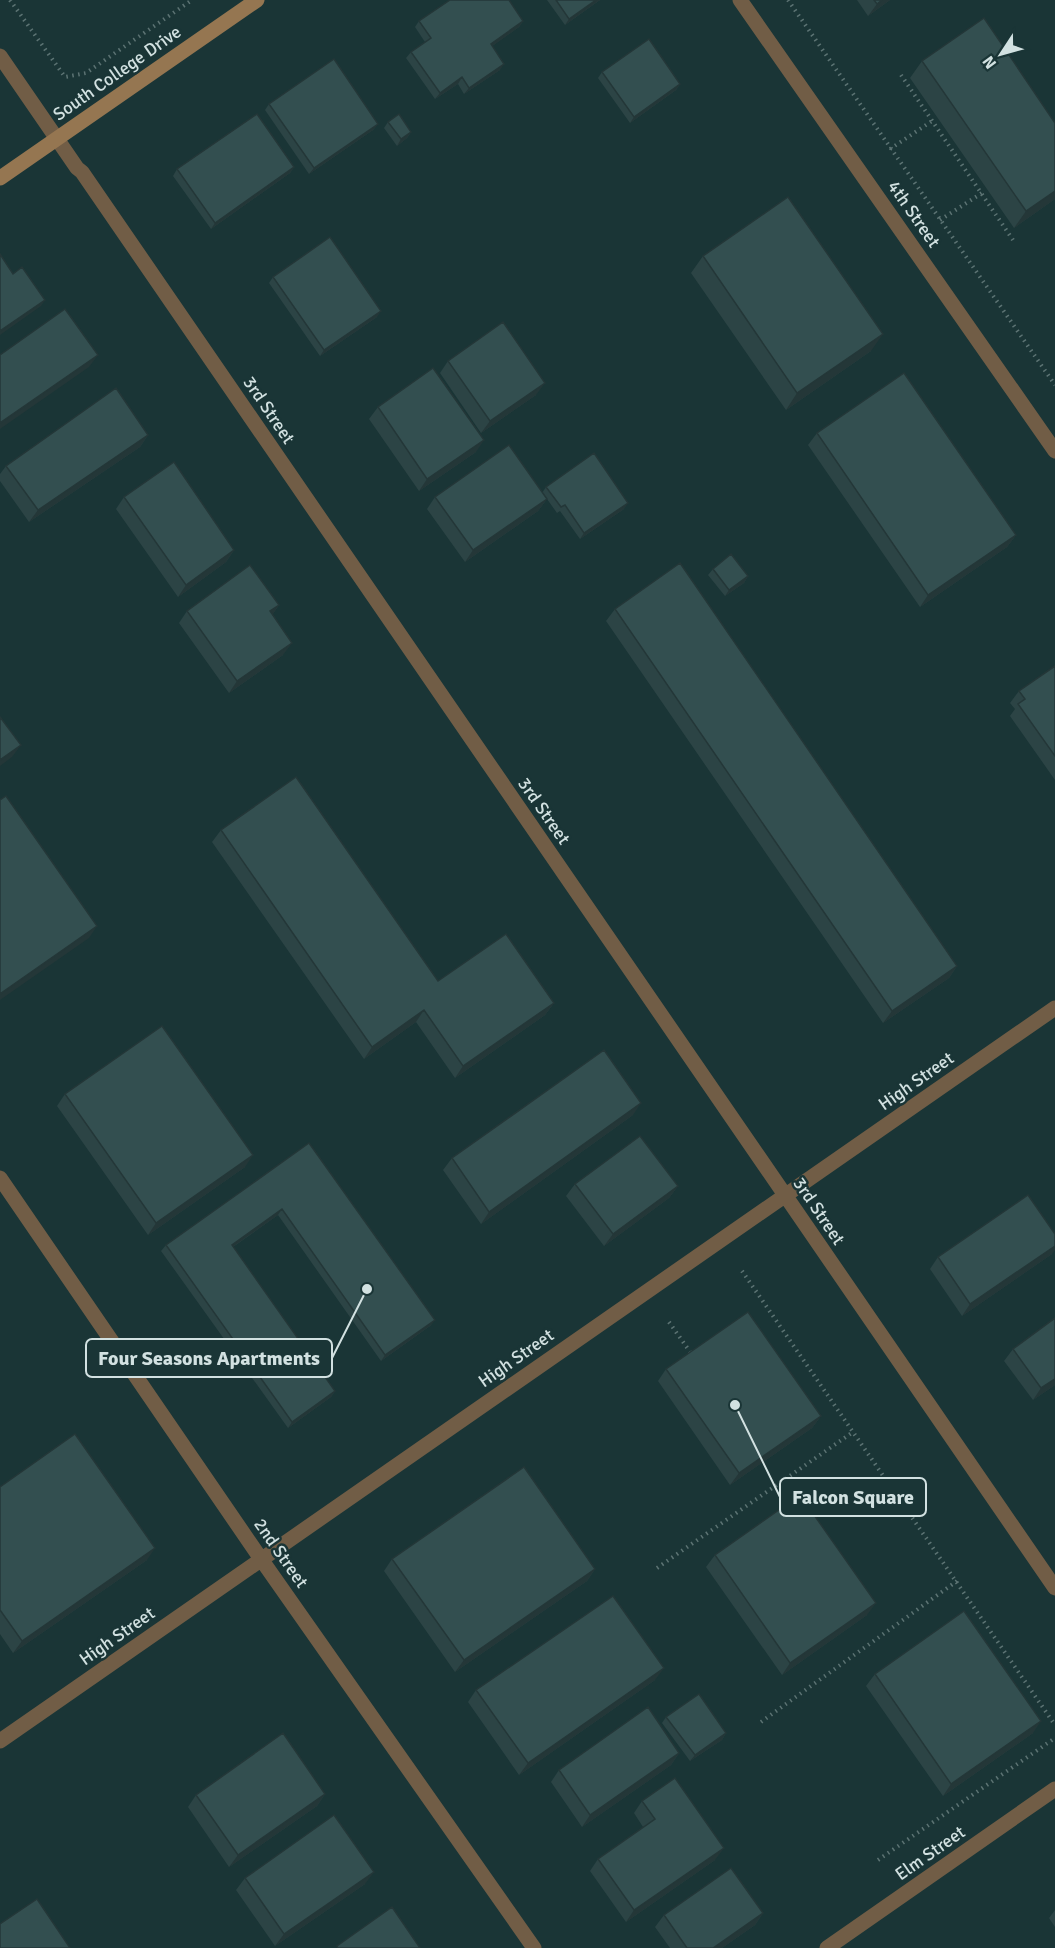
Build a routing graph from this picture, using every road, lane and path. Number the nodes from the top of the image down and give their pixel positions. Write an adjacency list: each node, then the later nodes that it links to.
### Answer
1 (10, 0): 2 (path)
2 (192, 0)
3 (257, 0): 9 (street, South College Drive)
4 (740, 0): 16 (street, 4th Street)
5 (788, 0): 10 (path)
6 (0, 56): 9 (street, 3rd Street)
7 (901, 75): 8 (path)
8 (932, 121): 10 (path); 12 (path)
9 (57, 139): 11 (street, South College Drive); 19 (street, 3rd Street)
10 (890, 149): 13 (path)
11 (0, 178)
12 (982, 194): 13 (path); 14 (path)
13 (940, 220): 15 (path)
14 (1013, 240)
15 (1055, 385)
16 (1055, 451)
17 (1055, 1008): 19 (street, High Street)
18 (0, 1178): 24 (street, 2nd Street)
19 (785, 1196): 24 (street, High Street); 27 (street, 3rd Street)
20 (742, 1271): 23 (path)
21 (669, 1322): 22 (path)
22 (693, 1356)
23 (853, 1432): 25 (path); 26 (path)
24 (261, 1559): 31 (street, High Street); 34 (street, 2nd Street)
25 (657, 1568)
26 (957, 1581): 28 (path); 29 (path)
27 (1055, 1588)
28 (761, 1722)
29 (1055, 1725)
30 (1055, 1738): 33 (path)
31 (0, 1741)
32 (1055, 1790): 35 (street, Elm Street)
33 (878, 1860)
34 (534, 1948)
35 (827, 1948)

